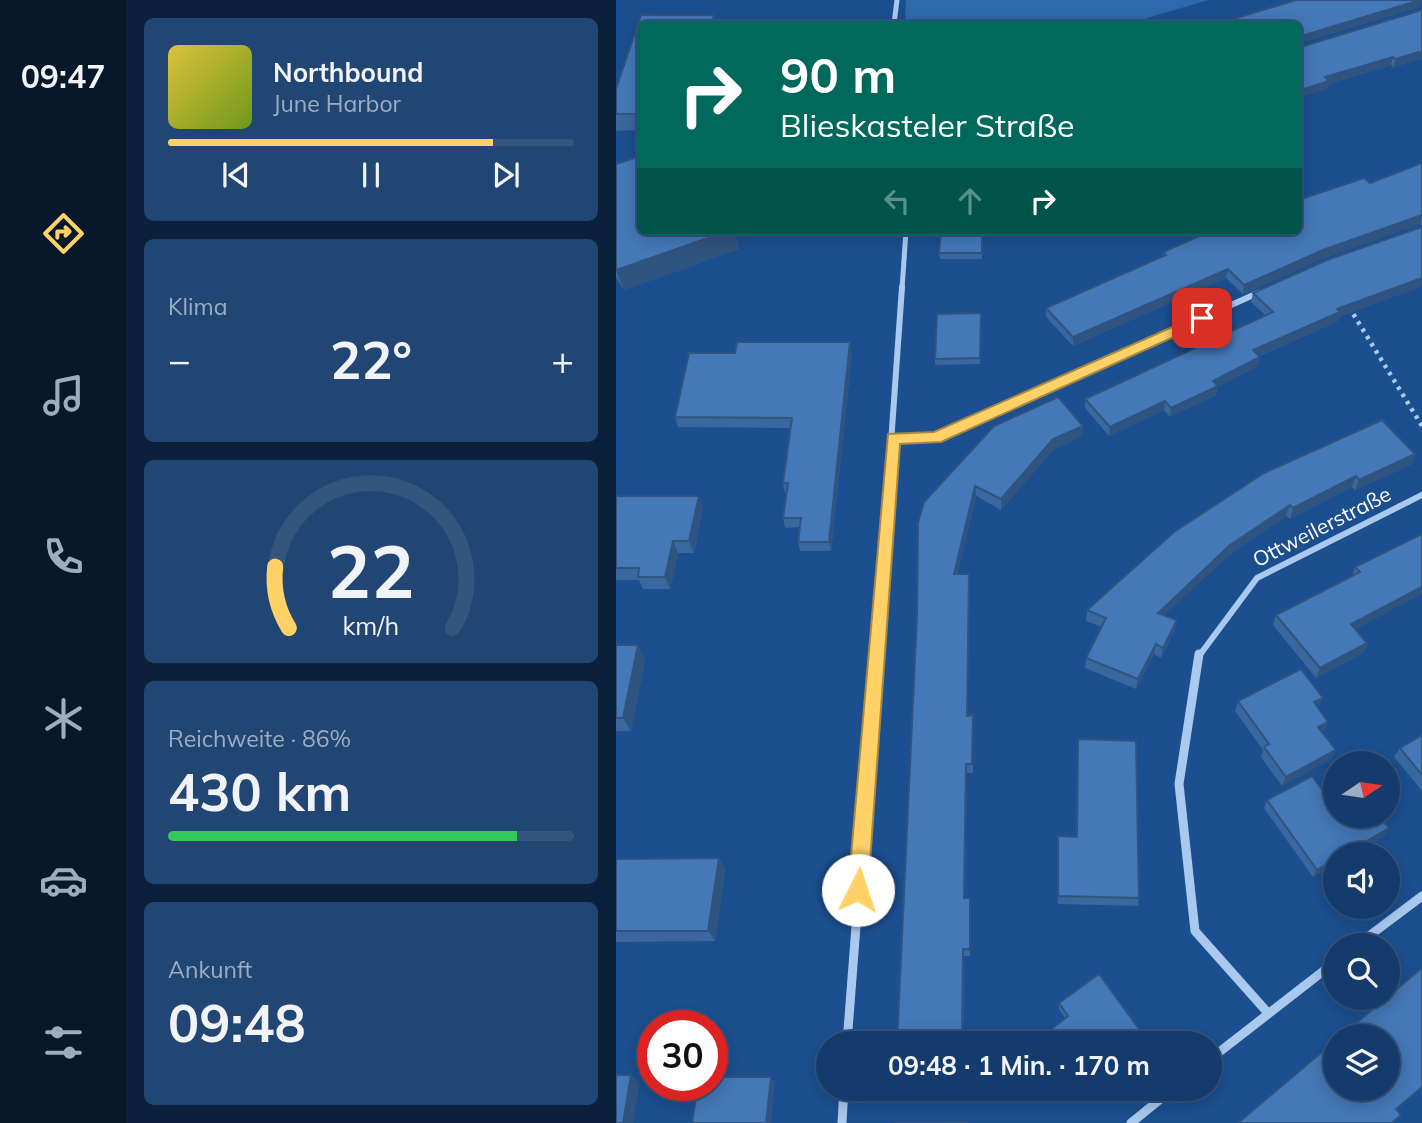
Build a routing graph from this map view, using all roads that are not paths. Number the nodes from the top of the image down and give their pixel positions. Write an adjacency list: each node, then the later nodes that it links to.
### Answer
1 (897, 0): 2 (street)
2 (894, 21)
3 (906, 235): 5 (street)
4 (1273, 286): 5 (street)
5 (893, 438): 11 (street)
6 (1422, 495): 10 (street, Ottweilerstraße)
7 (1422, 896): 8 (street)
8 (1373, 933)
9 (1323, 971): 10 (street)
10 (1268, 1013): 12 (street)
11 (848, 1031)
12 (1222, 1050)
13 (843, 1101): 15 (street)
14 (1158, 1101): 16 (street)
15 (842, 1123)
16 (1132, 1123)

